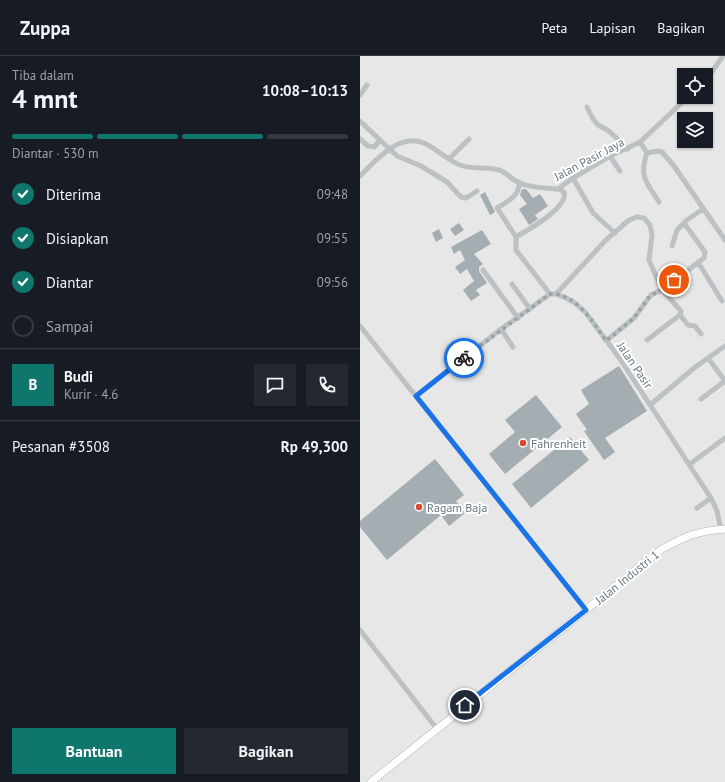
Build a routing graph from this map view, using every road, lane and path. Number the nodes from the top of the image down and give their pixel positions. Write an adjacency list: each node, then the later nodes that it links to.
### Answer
1 (723, 56): 2 (street)
2 (713, 70)
3 (367, 85): 4 (street)
4 (360, 95)
5 (681, 104): 11 (street, Jalan Pasir Jaya)
6 (588, 107): 13 (street)
7 (360, 121): 10 (street)
8 (360, 139): 10 (street)
9 (469, 139): 16 (street)
10 (380, 140): 12 (street)
11 (640, 142): 13 (street, Jalan Pasir Jaya); 14 (street)
12 (389, 148): 16 (street, Jalan Pasir Jaya); 18 (street, Jalan Pasir Jaya); 22 (street)
13 (628, 149): 15 (street, Jalan Pasir Jaya)
14 (647, 153): 23 (street); 24 (street)
15 (610, 156): 17 (street); 19 (street, Jalan Pasir Jaya)
16 (450, 159): 20 (street, Jalan Pasir Jaya)
17 (620, 171)
18 (360, 176)
19 (572, 178): 21 (street, Jalan Pasir Jaya); 26 (street)
20 (519, 182): 21 (street, Jalan Pasir Jaya); 27 (street)
21 (558, 189): 27 (street)
22 (477, 191)
23 (659, 202)
24 (704, 210): 25 (street); 28 (street)
25 (684, 222): 29 (street); 30 (street)
26 (615, 233): 33 (street); 35 (street)
27 (516, 237): 34 (street)
28 (724, 239)
29 (672, 246)
30 (698, 262): 33 (street); 36 (street)
31 (483, 270): 39 (street)
32 (512, 284): 37 (street)
33 (662, 290): 38 (street); 44 (street)
34 (550, 294): 35 (street, Jalan Pasir); 37 (street)
35 (556, 294): 44 (street, Jalan Pasir)
36 (722, 301)
37 (530, 309): 39 (street)
38 (680, 315): 42 (street); 43 (street)
39 (518, 318): 41 (street)
40 (360, 326): 51 (street)
41 (501, 329): 46 (street); 49 (street)
42 (700, 334)
43 (647, 340)
44 (606, 341): 53 (street, Jalan Pasir)
45 (725, 346): 48 (street)
46 (513, 347)
47 (450, 355): 49 (street)
48 (708, 358): 50 (street); 53 (street)
49 (456, 364): 51 (street)
50 (725, 381): 52 (street)
51 (416, 396): 59 (street)
52 (701, 400)
53 (650, 405): 55 (street, Jalan Pasir)
54 (725, 438): 55 (street)
55 (690, 464): 56 (street, Jalan Pasir)
56 (711, 498): 57 (street); 58 (street, Jalan Pasir)
57 (697, 508)
58 (723, 530): 59 (street, Jalan Industri 1)
59 (586, 610): 61 (street, Jalan Industri 1)
60 (360, 630): 61 (street)
61 (437, 729): 62 (street, Jalan Industri 1)
62 (371, 782)

